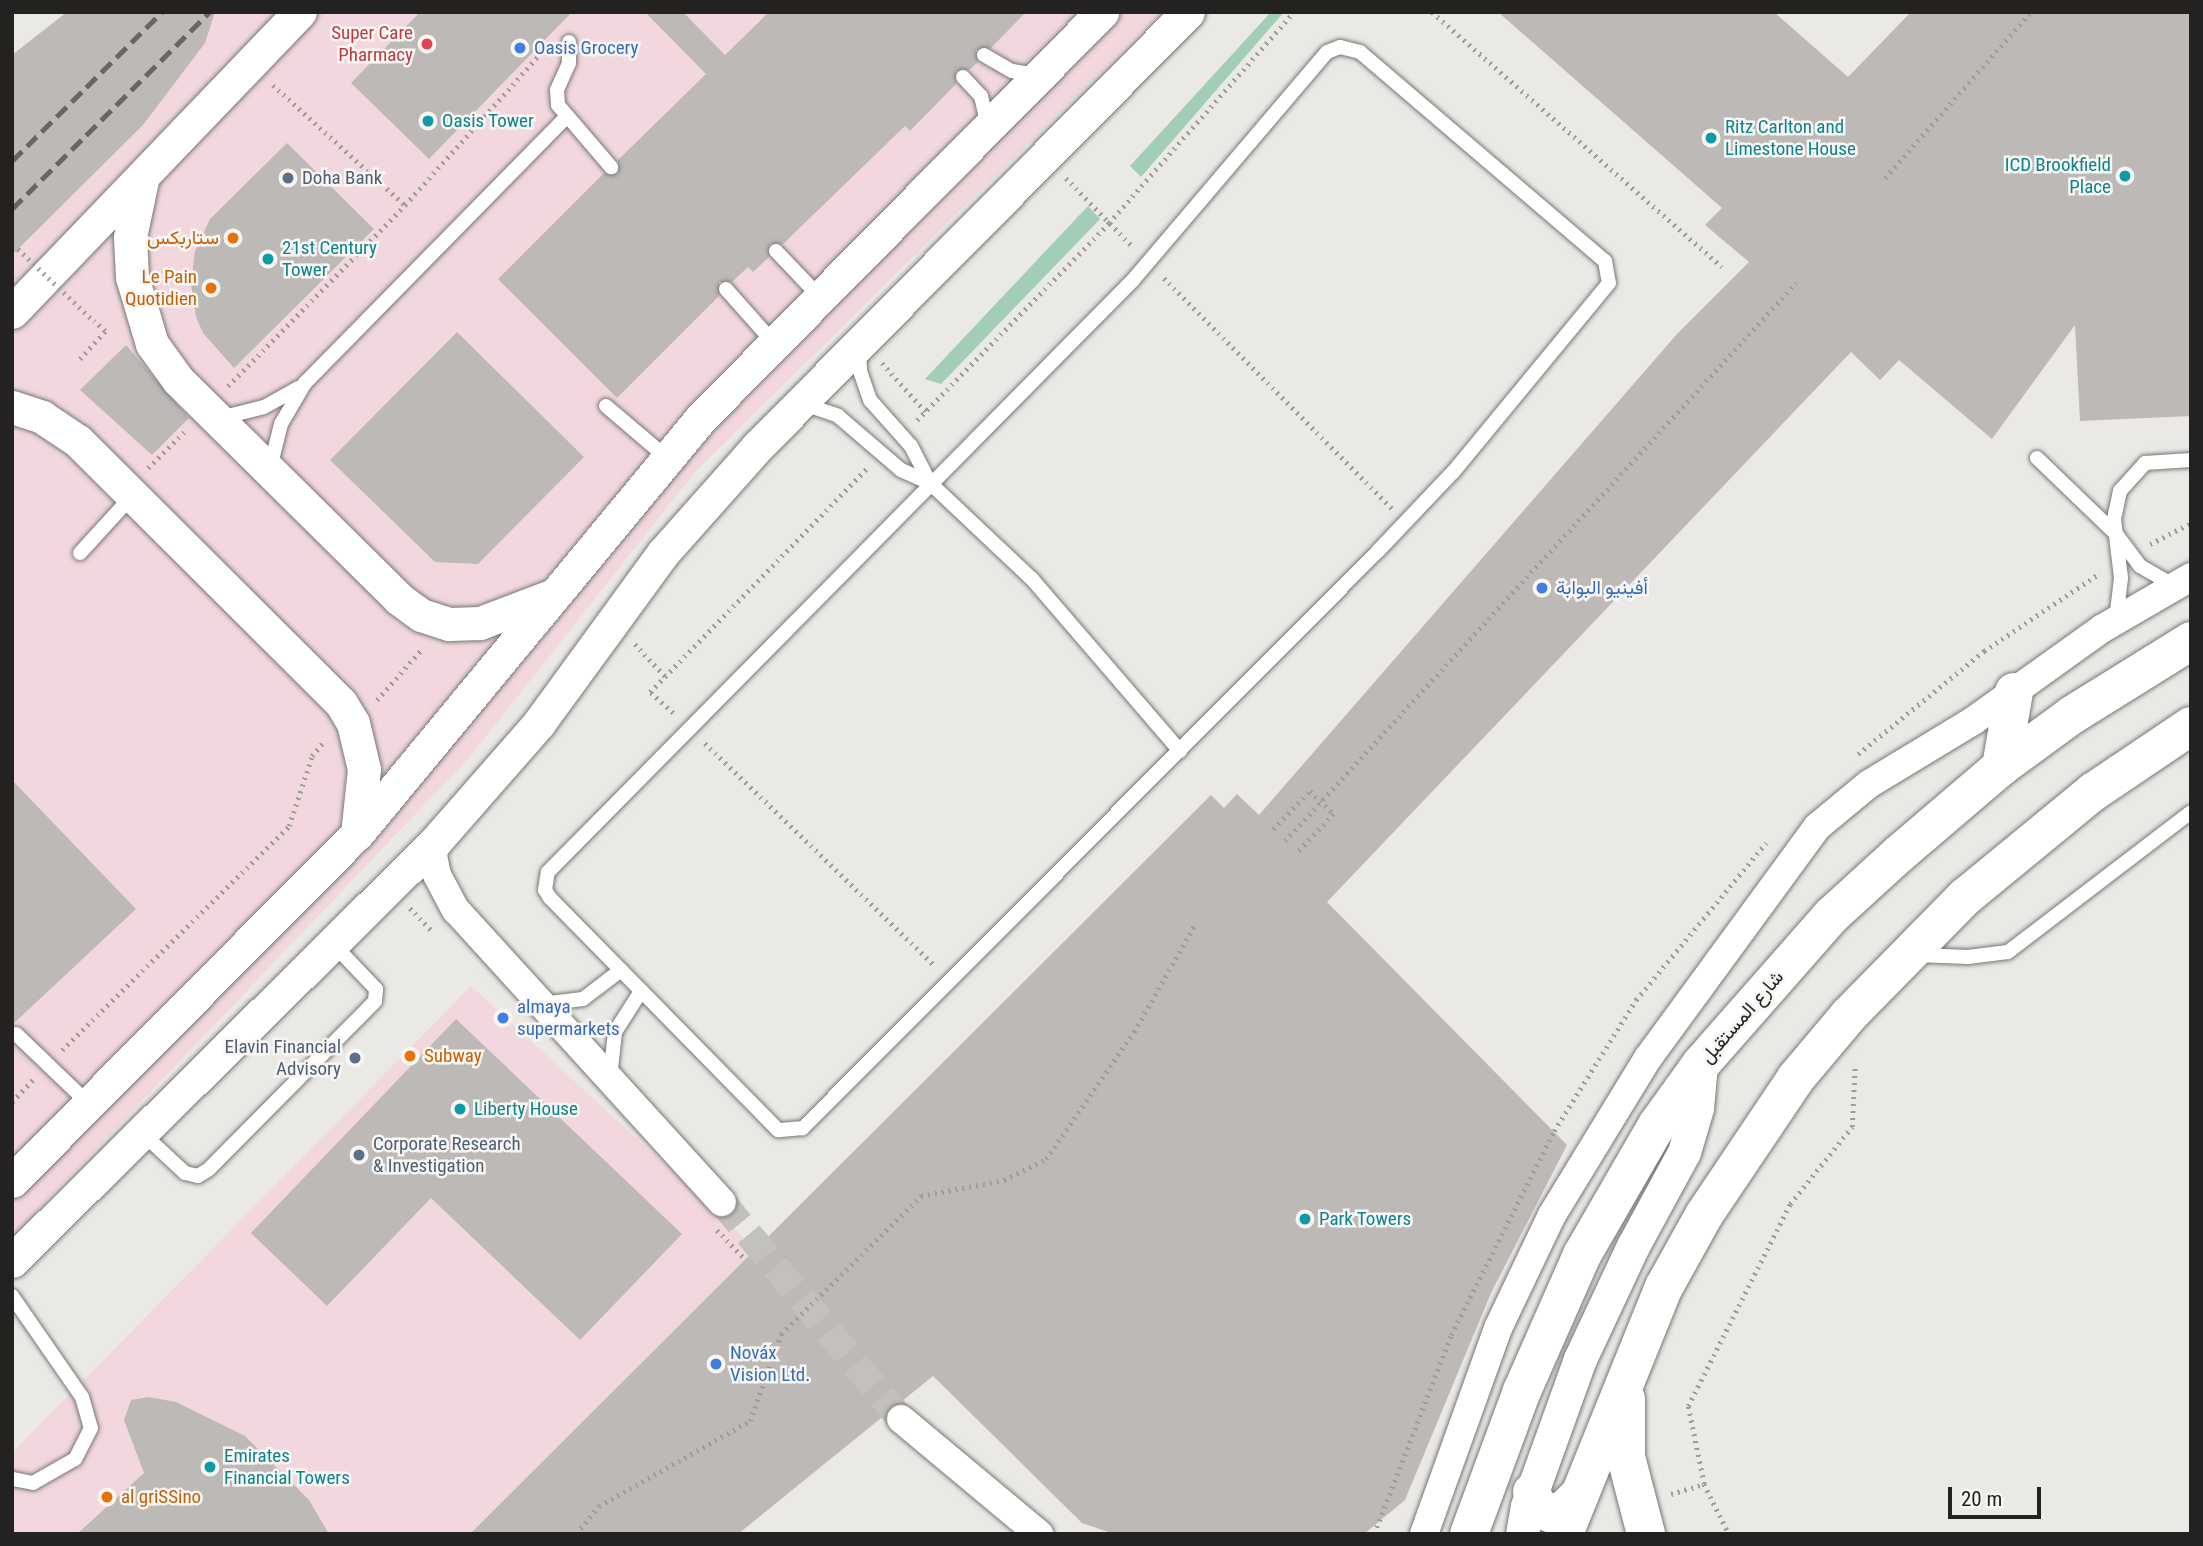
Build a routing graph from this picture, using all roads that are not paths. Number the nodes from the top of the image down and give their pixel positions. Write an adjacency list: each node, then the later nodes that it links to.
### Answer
1 (300, 12): 11 (street)
2 (1188, 12): 16 (street)
3 (1101, 13): 6 (street)
4 (563, 38): 8 (lane)
5 (984, 55): 6 (lane)
6 (1042, 75): 9 (street)
7 (962, 77): 9 (lane)
8 (566, 117): 10 (lane); 18 (lane)
9 (987, 129): 14 (street)
10 (611, 166)
11 (142, 180): 15 (street); 22 (street)
12 (776, 251): 14 (lane)
13 (726, 289): 17 (lane)
14 (819, 296): 17 (street)
15 (12, 312)
16 (860, 339): 19 (street); 27 (lane)
17 (774, 343): 23 (street)
18 (305, 383): 22 (lane); 26 (lane)
19 (799, 403): 27 (lane); 41 (street)
20 (606, 406): 23 (lane)
21 (12, 407): 28 (street)
22 (212, 413): 26 (street)
23 (667, 458): 32 (street)
24 (2037, 458): 29 (lane)
25 (2191, 460): 29 (lane)
26 (270, 470): 32 (street)
27 (930, 483): 37 (lane); 37 (lane); 44 (lane)
28 (133, 495): 30 (lane); 40 (street)
29 (2116, 534): 31 (lane); 33 (lane)
30 (80, 553)
31 (2183, 582): 33 (street)
32 (559, 592): 40 (street)
33 (2116, 621): 35 (street)
34 (2191, 640): 38 (main road, شارع المستقبل)
35 (2014, 692): 38 (main road); 63 (street)
36 (2191, 726): 43 (main road)
37 (1180, 751): 45 (lane)
38 (2001, 767): 48 (main road, شارع المستقبل)
39 (2191, 812): 43 (lane)
40 (357, 834): 50 (street)
41 (435, 842): 42 (street); 46 (street)
42 (333, 944): 51 (street); 51 (lane)
43 (1905, 955): 56 (main road)
44 (621, 971): 45 (lane); 46 (lane)
45 (641, 991): 49 (lane)
46 (542, 1004): 49 (street)
47 (16, 1034): 50 (lane)
48 (1701, 1064): 59 (street); 64 (main road, شارع المستقبل)
49 (610, 1079): 53 (street)
50 (89, 1104): 52 (street)
51 (140, 1131): 54 (street)
52 (12, 1181)
53 (722, 1202)
54 (12, 1261)
55 (12, 1296): 58 (lane)
56 (1630, 1362): 60 (main road); 61 (main road)
57 (901, 1419): 62 (street)
58 (12, 1479)
59 (1532, 1492): 60 (main road); 65 (street)
60 (1578, 1496): 66 (main road)
61 (1641, 1519)
62 (1040, 1534)
63 (1424, 1534)
64 (1469, 1534)
65 (1522, 1534)
66 (1564, 1534)

